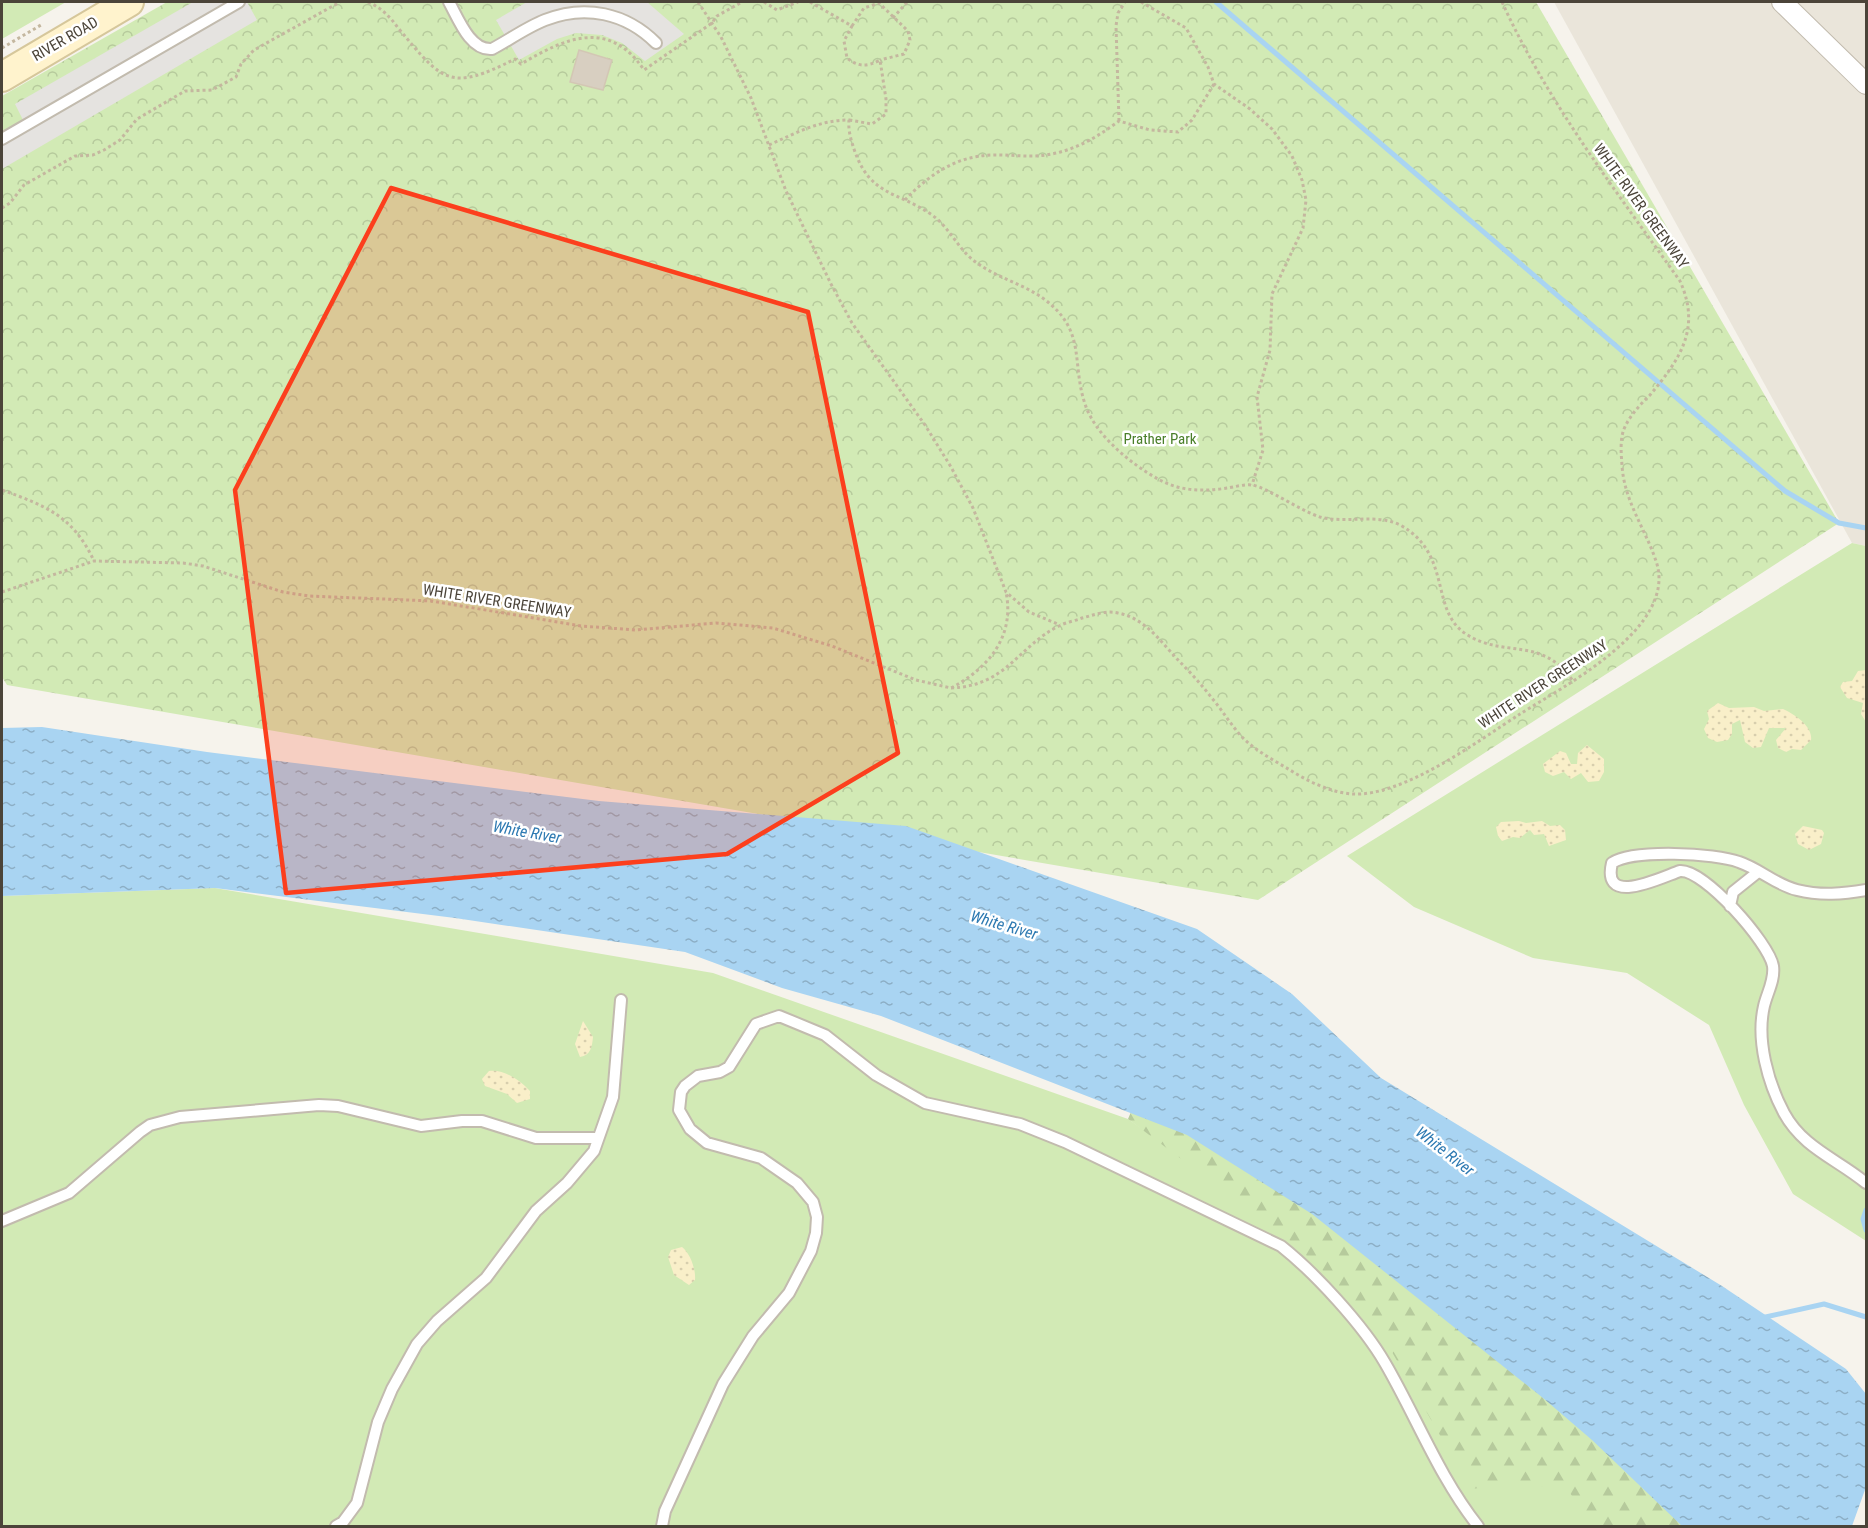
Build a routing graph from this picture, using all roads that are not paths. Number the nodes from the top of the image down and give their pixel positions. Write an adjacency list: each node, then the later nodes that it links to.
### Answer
1 (129, 2): 6 (street, RIVER ROAD)
2 (239, 2): 8 (lane)
3 (449, 2): 5 (lane)
4 (1782, 2): 7 (street)
5 (656, 43)
6 (2, 76)
7 (1866, 84)
8 (2, 139)
9 (1758, 872): 10 (lane); 11 (lane); 11 (lane)
10 (1866, 890)
11 (1730, 906): 14 (lane)
12 (621, 1000): 13 (lane)
13 (598, 1138): 15 (lane); 16 (lane)
14 (1866, 1183)
15 (2, 1221)
16 (336, 1527)
17 (663, 1527): 18 (lane)
18 (1478, 1527)

